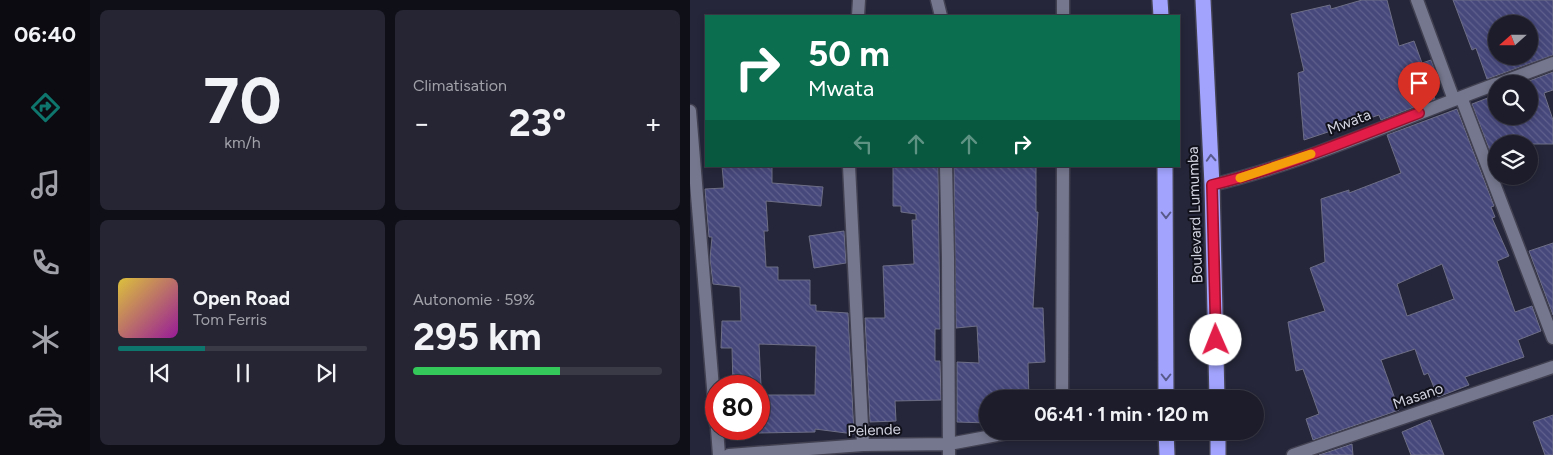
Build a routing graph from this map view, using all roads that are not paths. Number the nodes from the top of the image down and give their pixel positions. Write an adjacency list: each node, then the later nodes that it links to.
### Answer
1 (859, 0): 7 (street)
2 (937, 0): 8 (street)
3 (1063, 0): 9 (street)
4 (1160, 0): 10 (highway)
5 (1203, 0): 20 (highway, Boulevard Lumumba, one-way to 5)
6 (1417, 0): 14 (street)
7 (858, 15)
8 (940, 15)
9 (1063, 15)
10 (1161, 15)
11 (1553, 63): 12 (street, Mwata)
12 (1520, 75)
13 (1488, 87): 14 (street, Mwata)
14 (1457, 98): 20 (street, Mwata); 21 (street)
15 (690, 111): 23 (street)
16 (849, 167): 31 (street)
17 (946, 167): 32 (street)
18 (1063, 167): 24 (street)
19 (1165, 167): 25 (highway, Boulevard Lumumba, one-way to 25)
20 (1212, 185): 26 (highway, Boulevard Lumumba)
21 (1553, 338)
22 (1553, 367): 37 (street, Masano)
23 (712, 375)
24 (1062, 390)
25 (1166, 390)
26 (1217, 390)
27 (718, 440): 33 (street)
28 (986, 440): 32 (street, Pelende)
29 (1166, 440): 35 (highway)
30 (1218, 440): 36 (highway)
31 (863, 445): 32 (street, Pelende); 34 (street, Pelende)
32 (949, 450)
33 (719, 455)
34 (729, 455)
35 (1167, 455)
36 (1218, 455)
37 (1294, 455)

